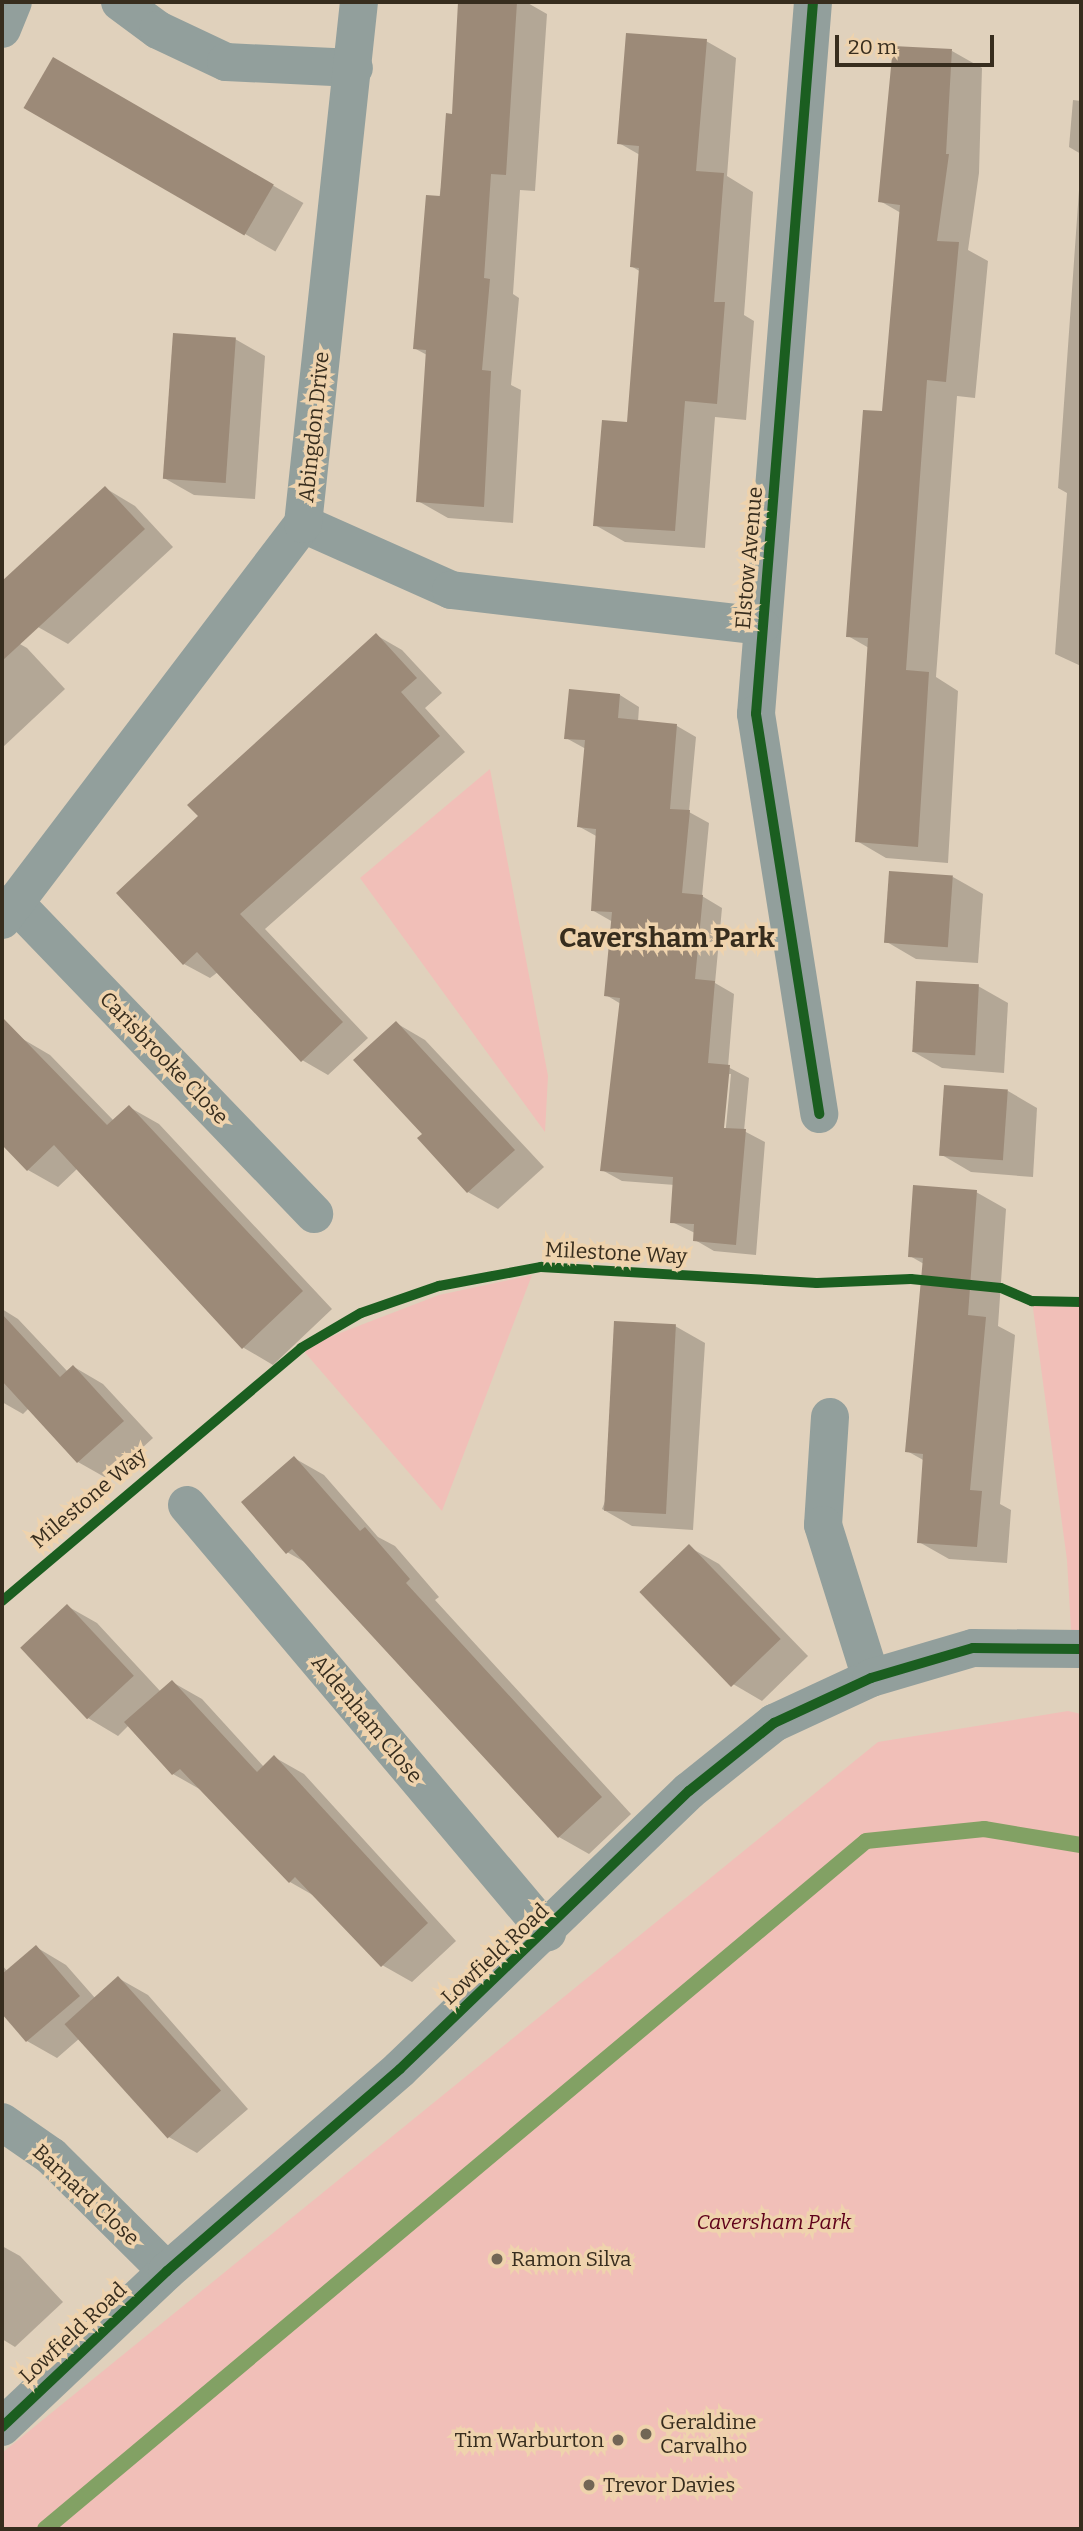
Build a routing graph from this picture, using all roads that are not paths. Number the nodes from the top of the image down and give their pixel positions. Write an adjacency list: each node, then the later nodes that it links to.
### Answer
1 (13, 2): 5 (street)
2 (120, 2): 6 (street)
3 (359, 2): 6 (street, Abingdon Drive)
4 (813, 2): 8 (street, Elstow Avenue)
5 (2, 29)
6 (354, 68): 7 (street, Abingdon Drive)
7 (303, 524): 8 (street); 9 (street, Abingdon Drive)
8 (761, 626): 10 (street, Elstow Avenue)
9 (8, 911): 11 (street, Carisbrooke Close)
10 (819, 1114)
11 (314, 1214)
12 (830, 1417): 15 (street)
13 (187, 1505): 16 (street, Aldenham Close)
14 (1081, 1649): 15 (street, Lowfield Road)
15 (871, 1678): 16 (street, Lowfield Road)
16 (547, 1932): 18 (street, Lowfield Road)
17 (2, 2122): 18 (street, Barnard Close)
18 (167, 2271): 19 (street, Lowfield Road)
19 (2, 2427)

